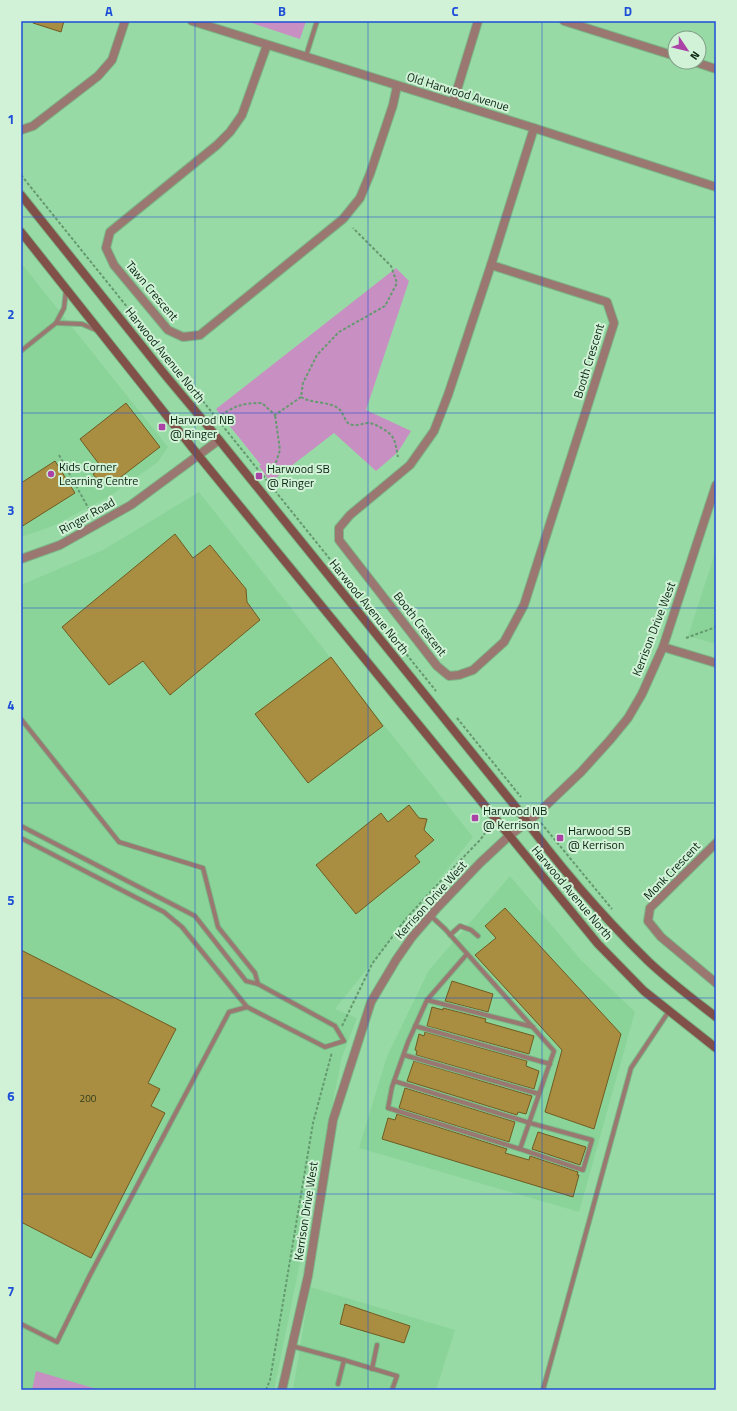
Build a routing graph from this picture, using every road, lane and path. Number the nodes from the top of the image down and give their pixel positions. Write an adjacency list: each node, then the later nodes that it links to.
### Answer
1 (124, 21): 12 (street)
2 (192, 21): 6 (street, Old Harwood Avenue)
3 (317, 21): 8 (lane)
4 (478, 21): 10 (street)
5 (564, 21): 7 (street)
6 (267, 46): 8 (street, Old Harwood Avenue); 9 (street, Tawn Crescent)
7 (667, 53)
8 (306, 57): 9 (street, Old Harwood Avenue)
9 (397, 86): 10 (street, Old Harwood Avenue)
10 (453, 103): 11 (street, Old Harwood Avenue)
11 (534, 128): 14 (street, Old Harwood Avenue); 18 (street, Booth Crescent)
12 (21, 130)
13 (21, 175): 25 (path)
14 (716, 187)
15 (21, 194): 26 (main road, Harwood Avenue North)
16 (352, 228): 23 (path)
17 (21, 232): 19 (main road, Harwood Avenue North)
18 (491, 266): 18 (street, Booth Crescent)
19 (66, 288): 20 (lane); 21 (main road, Harwood Avenue North)
20 (56, 323): 21 (lane); 22 (lane)
21 (101, 331): 28 (main road, Harwood Avenue North)
22 (21, 351)
23 (301, 397): 24 (path); 29 (path)
24 (275, 415): 25 (path); 30 (path)
25 (217, 418): 30 (path)
26 (219, 440): 28 (street, Ringer Road); 31 (main road, Harwood Avenue North)
27 (59, 455): 33 (path)
28 (198, 455): 34 (street, Ringer Road); 46 (main road, Harwood Avenue North)
29 (398, 457)
30 (264, 477): 31 (path); 39 (path)
31 (256, 486): 44 (main road, Harwood Avenue North)
32 (716, 486): 37 (street, Kerrison Drive West)
33 (90, 511)
34 (21, 559)
35 (716, 627): 36 (path)
36 (686, 638)
37 (663, 647): 38 (street); 43 (street, Kerrison Drive West)
38 (716, 663)
39 (438, 694)
40 (453, 712): 42 (path)
41 (21, 719): 55 (lane)
42 (523, 800)
43 (535, 816): 44 (street, Kerrison Drive West); 49 (path)
44 (527, 823): 46 (street, Kerrison Drive West); 59 (main road, Harwood Avenue North)
45 (21, 826): 55 (lane)
46 (509, 836): 50 (street, Kerrison Drive West); 58 (main road, Harwood Avenue North)
47 (21, 838): 57 (lane)
48 (716, 843): 54 (street, Monk Crescent)
49 (614, 911)
50 (430, 916): 51 (lane); 71 (street, Kerrison Drive West)
51 (450, 935): 52 (lane); 53 (lane)
52 (478, 936)
53 (467, 954): 56 (lane); 61 (lane)
54 (716, 983)
55 (258, 984): 57 (lane)
56 (427, 1000): 60 (lane); 61 (lane)
57 (247, 1007): 69 (lane)
58 (670, 1011): 62 (main road, Harwood Avenue North); 77 (lane)
59 (716, 1017)
60 (416, 1026): 63 (lane); 64 (lane)
61 (533, 1028): 64 (lane)
62 (716, 1048)
63 (404, 1054): 65 (lane); 66 (lane)
64 (550, 1064): 66 (lane)
65 (394, 1081): 67 (lane); 68 (lane)
66 (539, 1094): 67 (lane)
67 (530, 1123): 68 (lane); 68 (lane)
68 (520, 1149)
69 (21, 1324)
70 (377, 1345): 73 (lane)
71 (292, 1346): 72 (lane); 75 (street, Kerrison Drive West)
72 (344, 1360): 73 (lane); 74 (lane)
73 (372, 1369): 76 (lane)
74 (338, 1384)
75 (282, 1390)
76 (392, 1390)
77 (543, 1390)

